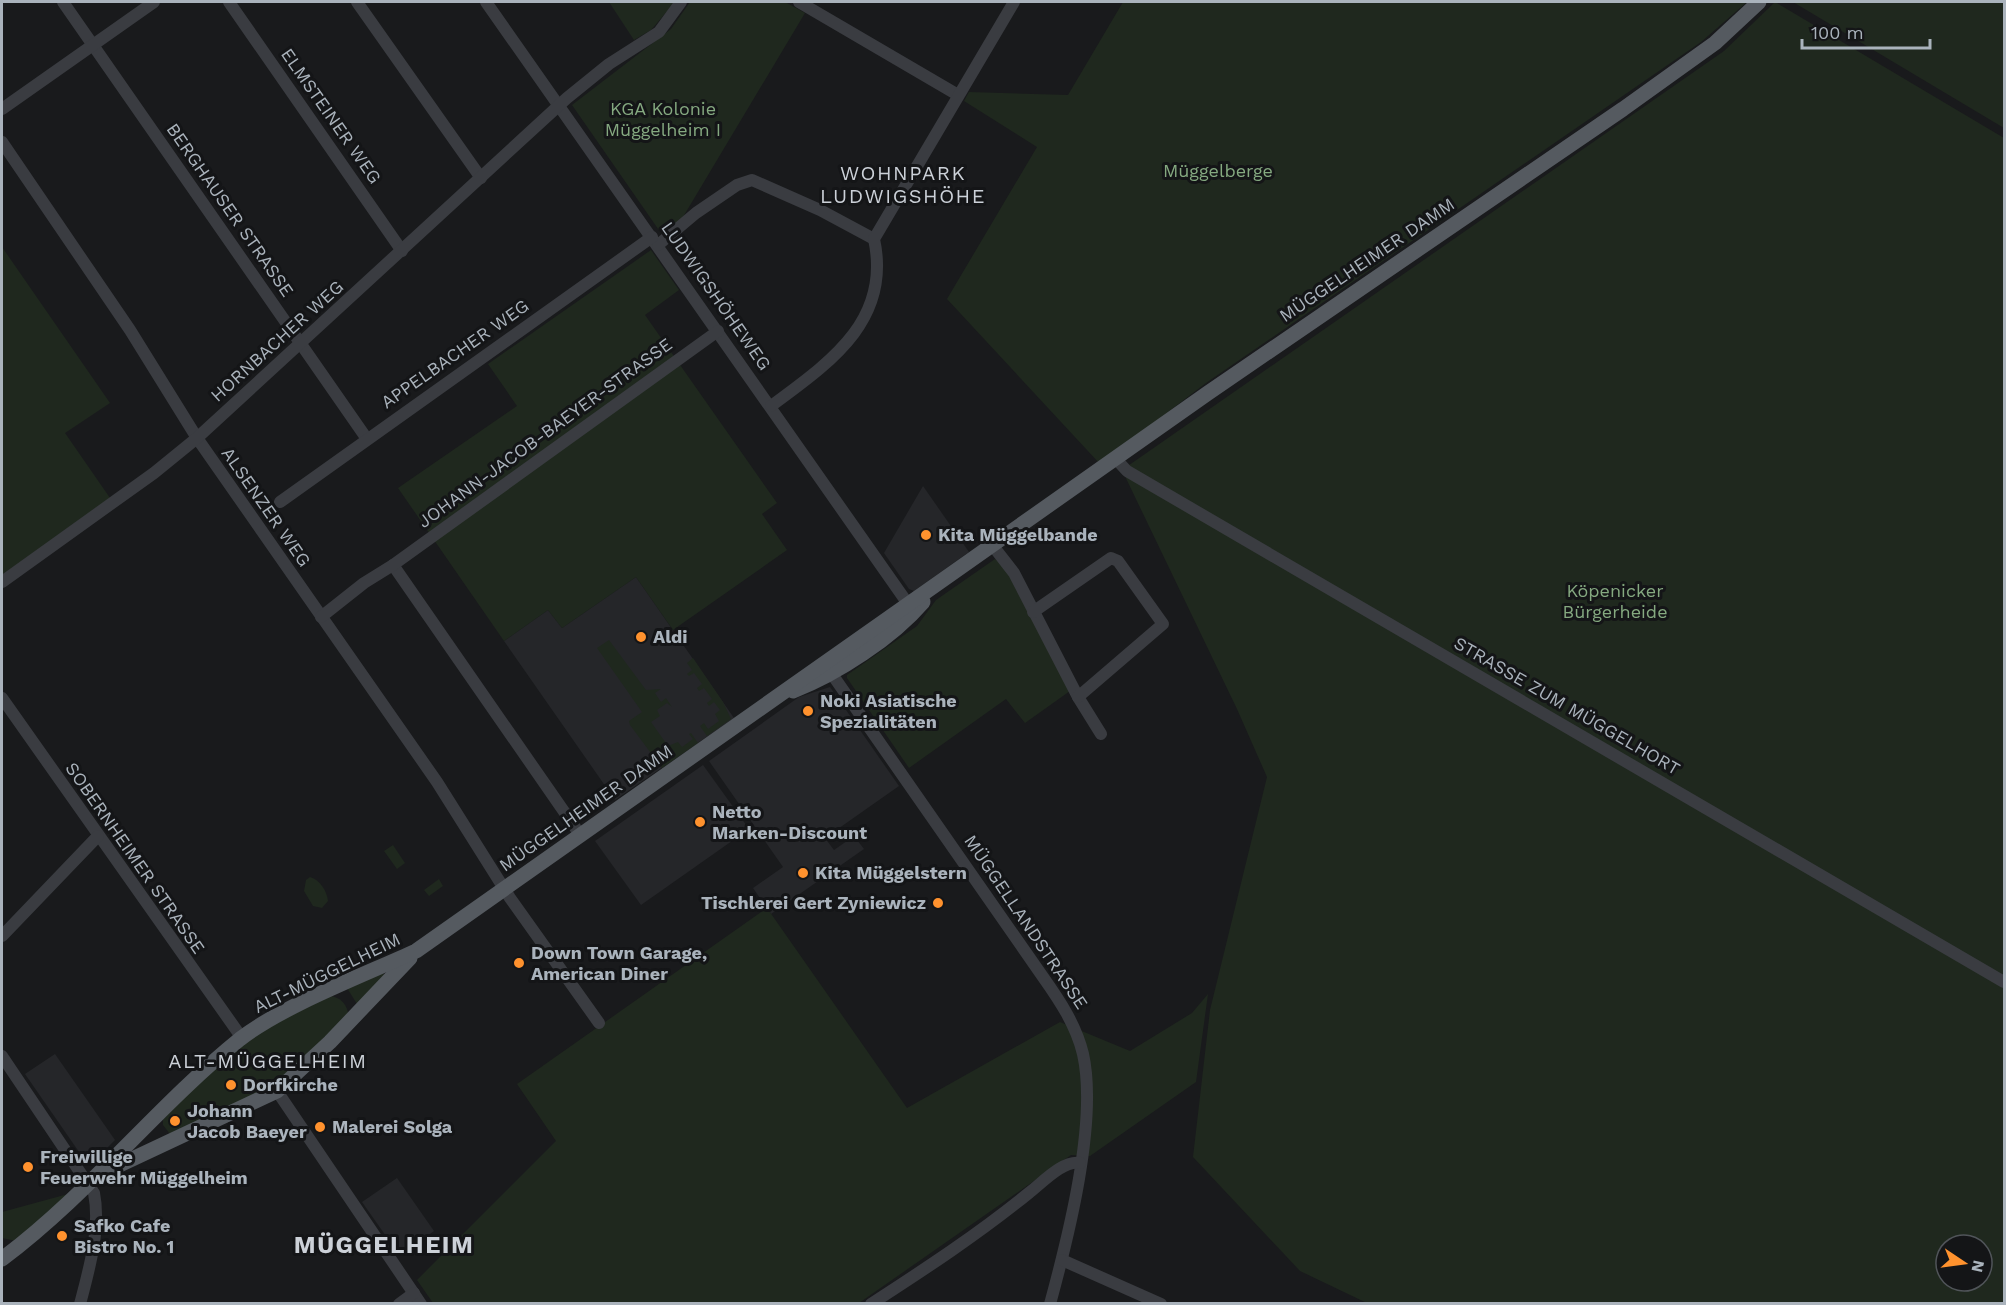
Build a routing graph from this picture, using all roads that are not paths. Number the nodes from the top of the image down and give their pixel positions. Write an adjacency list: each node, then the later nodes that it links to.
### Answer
1 (63, 2): 10 (street, BERGHAUSER STRASSE)
2 (154, 2): 10 (street)
3 (229, 2): 18 (street, ELMSTEINER WEG)
4 (357, 2): 15 (street)
5 (486, 2): 12 (street, LUDWIGSHÖHEWEG)
6 (681, 2): 12 (street, HORNBACHER WEG)
7 (799, 2): 11 (street)
8 (1014, 2): 11 (street)
9 (1759, 2): 24 (main road, MÜGGELHEIMER DAMM)
10 (93, 44): 13 (street); 20 (street, BERGHAUSER STRASSE)
11 (958, 95): 16 (street)
12 (560, 106): 15 (street, HORNBACHER WEG); 17 (street, LUDWIGSHÖHEWEG)
13 (2, 109)
14 (2, 142): 22 (street, ALSENZER WEG)
15 (481, 178): 18 (street, HORNBACHER WEG)
16 (874, 239): 17 (street, APPELBACHER WEG); 21 (street)
17 (655, 241): 19 (street, LUDWIGSHÖHEWEG); 23 (street, APPELBACHER WEG)
18 (402, 251): 20 (street, HORNBACHER WEG)
19 (718, 331): 21 (street, LUDWIGSHÖHEWEG); 27 (street, JOHANN-JACOB-BAEYER-STRASSE)
20 (301, 344): 22 (street, HORNBACHER WEG); 23 (street, BERGHAUSER STRASSE)
21 (771, 406): 29 (street, LUDWIGSHÖHEWEG)
22 (197, 438): 28 (street, HORNBACHER WEG); 31 (street, ALSENZER WEG)
23 (367, 439): 25 (street, APPELBACHER WEG)
24 (1115, 458): 26 (main road, MÜGGELHEIMER DAMM); 41 (street, STRASSE ZUM MÜGGELHORT)
25 (280, 502)
26 (993, 546): 29 (main road, MÜGGELHEIMER DAMM); 30 (street)
27 (393, 565): 31 (street, JOHANN-JACOB-BAEYER-STRASSE); 37 (street)
28 (2, 582)
29 (911, 608): 32 (main road, MÜGGELHEIMER DAMM)
30 (1032, 612): 33 (street); 33 (street)
31 (321, 617): 38 (street, ALSENZER WEG)
32 (828, 668): 37 (main road, MÜGGELHEIMER DAMM); 46 (street, MÜGGELLANDSTRASSE)
33 (1078, 697): 35 (street)
34 (2, 698): 36 (street, SOBERNHEIMER STRASSE)
35 (1101, 734)
36 (98, 836): 39 (street); 43 (street, SOBERNHEIMER STRASSE)
37 (581, 836): 38 (main road, MÜGGELHEIMER DAMM)
38 (505, 889): 40 (main road, MÜGGELHEIMER DAMM); 42 (street, ALSENZER WEG)
39 (2, 936)
40 (416, 951): 43 (main road, ALT-MÜGGELHEIM); 45 (main road, ALT-MÜGGELHEIM)
41 (2004, 982)
42 (599, 1023)
43 (242, 1038): 47 (main road, ALT-MÜGGELHEIM)
44 (2, 1056): 47 (street)
45 (277, 1091): 47 (main road, ALT-MÜGGELHEIM); 50 (street)
46 (1080, 1163): 49 (street, MÜGGELLANDSTRASSE); 53 (street)
47 (95, 1179): 48 (main road); 51 (street)
48 (2, 1259)
49 (1062, 1260): 54 (street, MÜGGELLANDSTRASSE); 55 (street)
50 (418, 1298): 52 (street)
51 (82, 1303)
52 (399, 1304)
53 (871, 1304)
54 (1050, 1304)
55 (1161, 1304)

